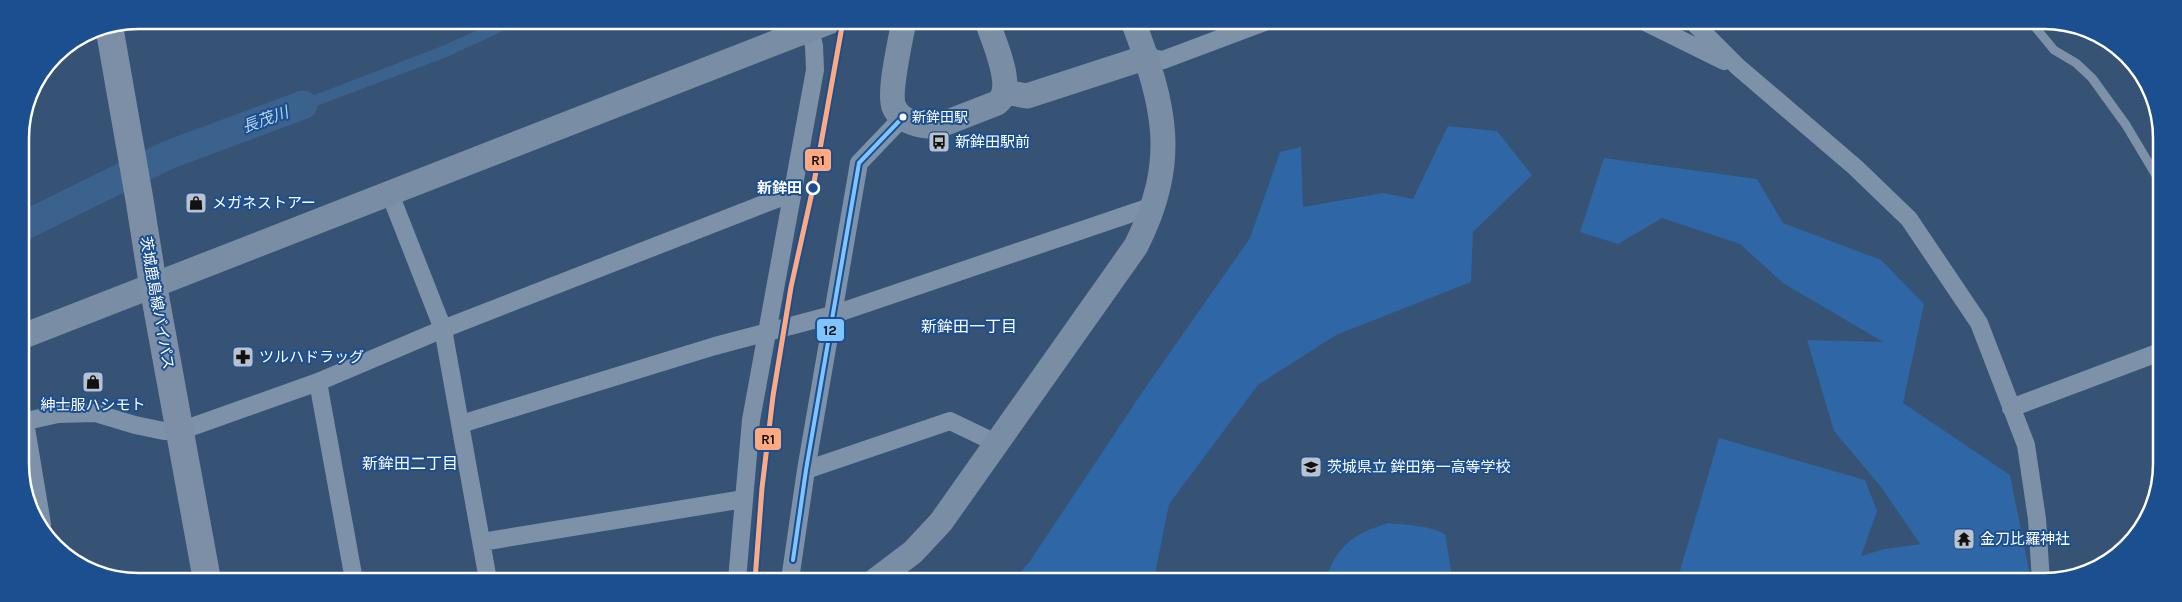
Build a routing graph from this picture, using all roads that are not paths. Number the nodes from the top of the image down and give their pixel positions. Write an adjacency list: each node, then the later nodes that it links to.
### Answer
1 (811, 29): 17 (street)
2 (820, 29): 16 (street)
3 (903, 29): 14 (street)
4 (990, 29): 13 (street)
5 (1136, 29): 11 (street)
6 (1246, 29): 11 (street)
7 (1659, 29): 12 (street)
8 (1700, 29): 12 (street)
9 (2037, 29): 15 (lane)
10 (110, 32): 19 (main road, 茨城鹿島線バイパス)
11 (1146, 57): 13 (street); 18 (street)
12 (1738, 67): 26 (street)
13 (1006, 92): 14 (street)
14 (903, 117): 20 (street)
15 (2153, 170)
16 (792, 193): 21 (street); 22 (street)
17 (390, 194): 19 (street); 21 (street)
18 (1153, 206): 20 (street); 30 (street)
19 (153, 285): 23 (street); 29 (main road, 茨城鹿島線バイパス)
20 (832, 315): 22 (street); 32 (street)
21 (443, 329): 25 (street); 28 (street)
22 (768, 331): 28 (street); 33 (street)
23 (29, 334)
24 (2153, 355): 26 (street)
25 (318, 382): 29 (street); 37 (street)
26 (2012, 408): 42 (street)
27 (29, 421): 29 (street)
28 (461, 424): 35 (street)
29 (180, 430): 36 (main road, 茨城鹿島線バイパス)
30 (996, 443): 32 (street); 41 (street)
31 (29, 450): 34 (street)
32 (806, 470): 40 (street)
33 (744, 499): 35 (street); 39 (street)
34 (40, 512)
35 (482, 542): 38 (street)
36 (206, 573)
37 (353, 573)
38 (487, 573)
39 (738, 573)
40 (791, 573)
41 (885, 573)
42 (2040, 573)

